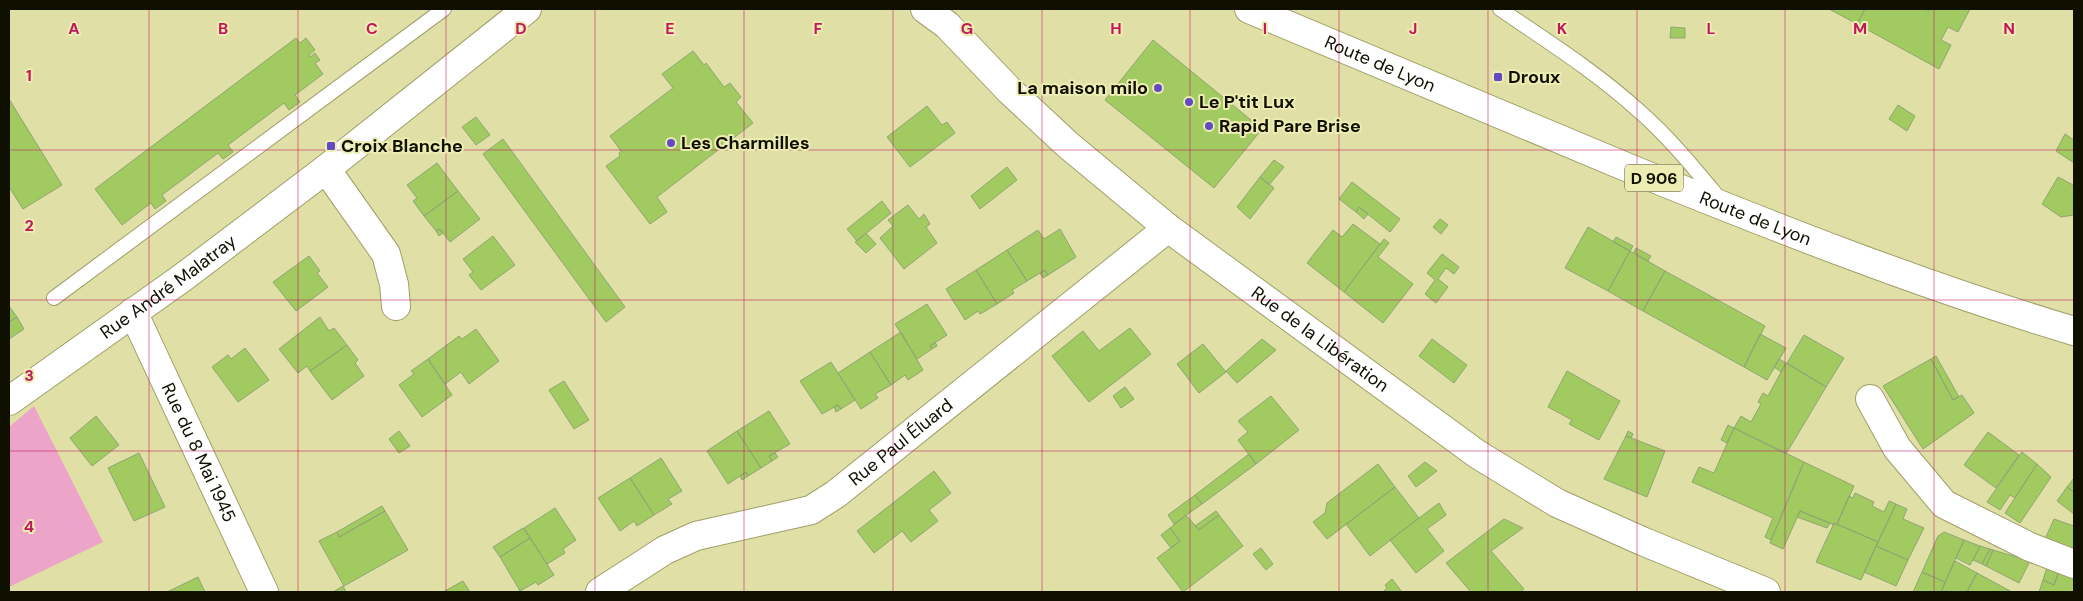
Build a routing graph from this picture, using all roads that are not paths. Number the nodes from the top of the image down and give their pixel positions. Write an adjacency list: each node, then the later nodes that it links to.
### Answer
1 (444, 9): 9 (lane)
2 (527, 9): 6 (street, Rue André Malatray)
3 (925, 9): 8 (street, Rue de la Libération)
4 (1500, 9): 7 (lane)
5 (1253, 10): 7 (street, Route de Lyon / D 906)
6 (326, 169): 10 (street); 11 (street, Rue André Malatray)
7 (1728, 208): 12 (street, Route de Lyon / D 906)
8 (1168, 228): 16 (street, Rue de la Libération); 18 (street, Rue Paul Éluard)
9 (54, 298)
10 (396, 306)
11 (133, 312): 14 (street, Rue André Malatray); 17 (street, Rue du 8 Mai 1945)
12 (2074, 331)
13 (1870, 399): 15 (street)
14 (9, 401)
15 (2074, 564)
16 (1732, 586): 19 (street, Rue de la Libération)
17 (264, 592)
18 (600, 592)
19 (1766, 592)

